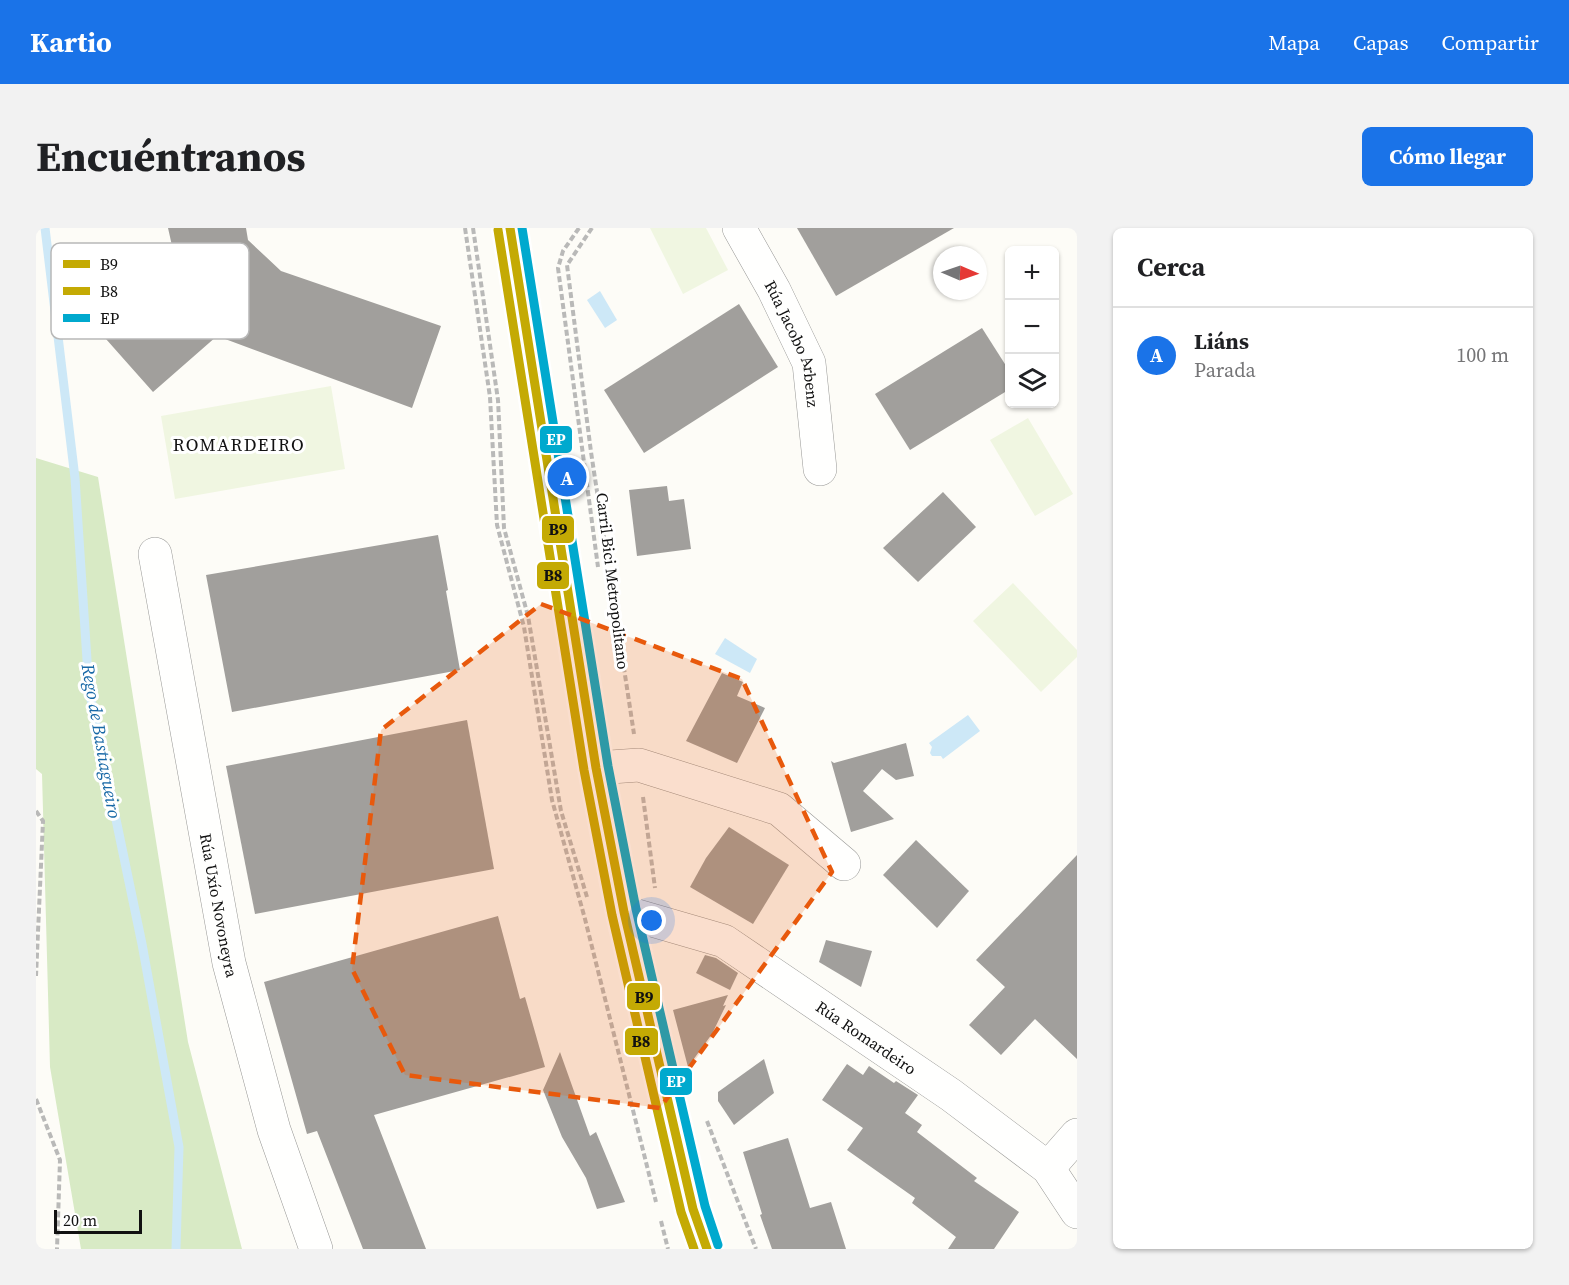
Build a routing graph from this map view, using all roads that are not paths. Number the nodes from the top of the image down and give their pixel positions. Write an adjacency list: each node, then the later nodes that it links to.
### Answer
1 (739, 228): 3 (street, Rúa Jacobo Arbenz)
2 (516, 232): 5 (main road)
3 (820, 469)
4 (155, 554): 11 (street, Rúa Uxío Novoneyra)
5 (596, 768): 6 (street); 7 (main road)
6 (844, 864)
7 (639, 916): 9 (street, Rúa Romardeiro); 12 (main road)
8 (1077, 1135): 9 (street)
9 (1048, 1168): 10 (street, Rúa Romardeiro)
10 (1077, 1212)
11 (316, 1249)
12 (707, 1249)

